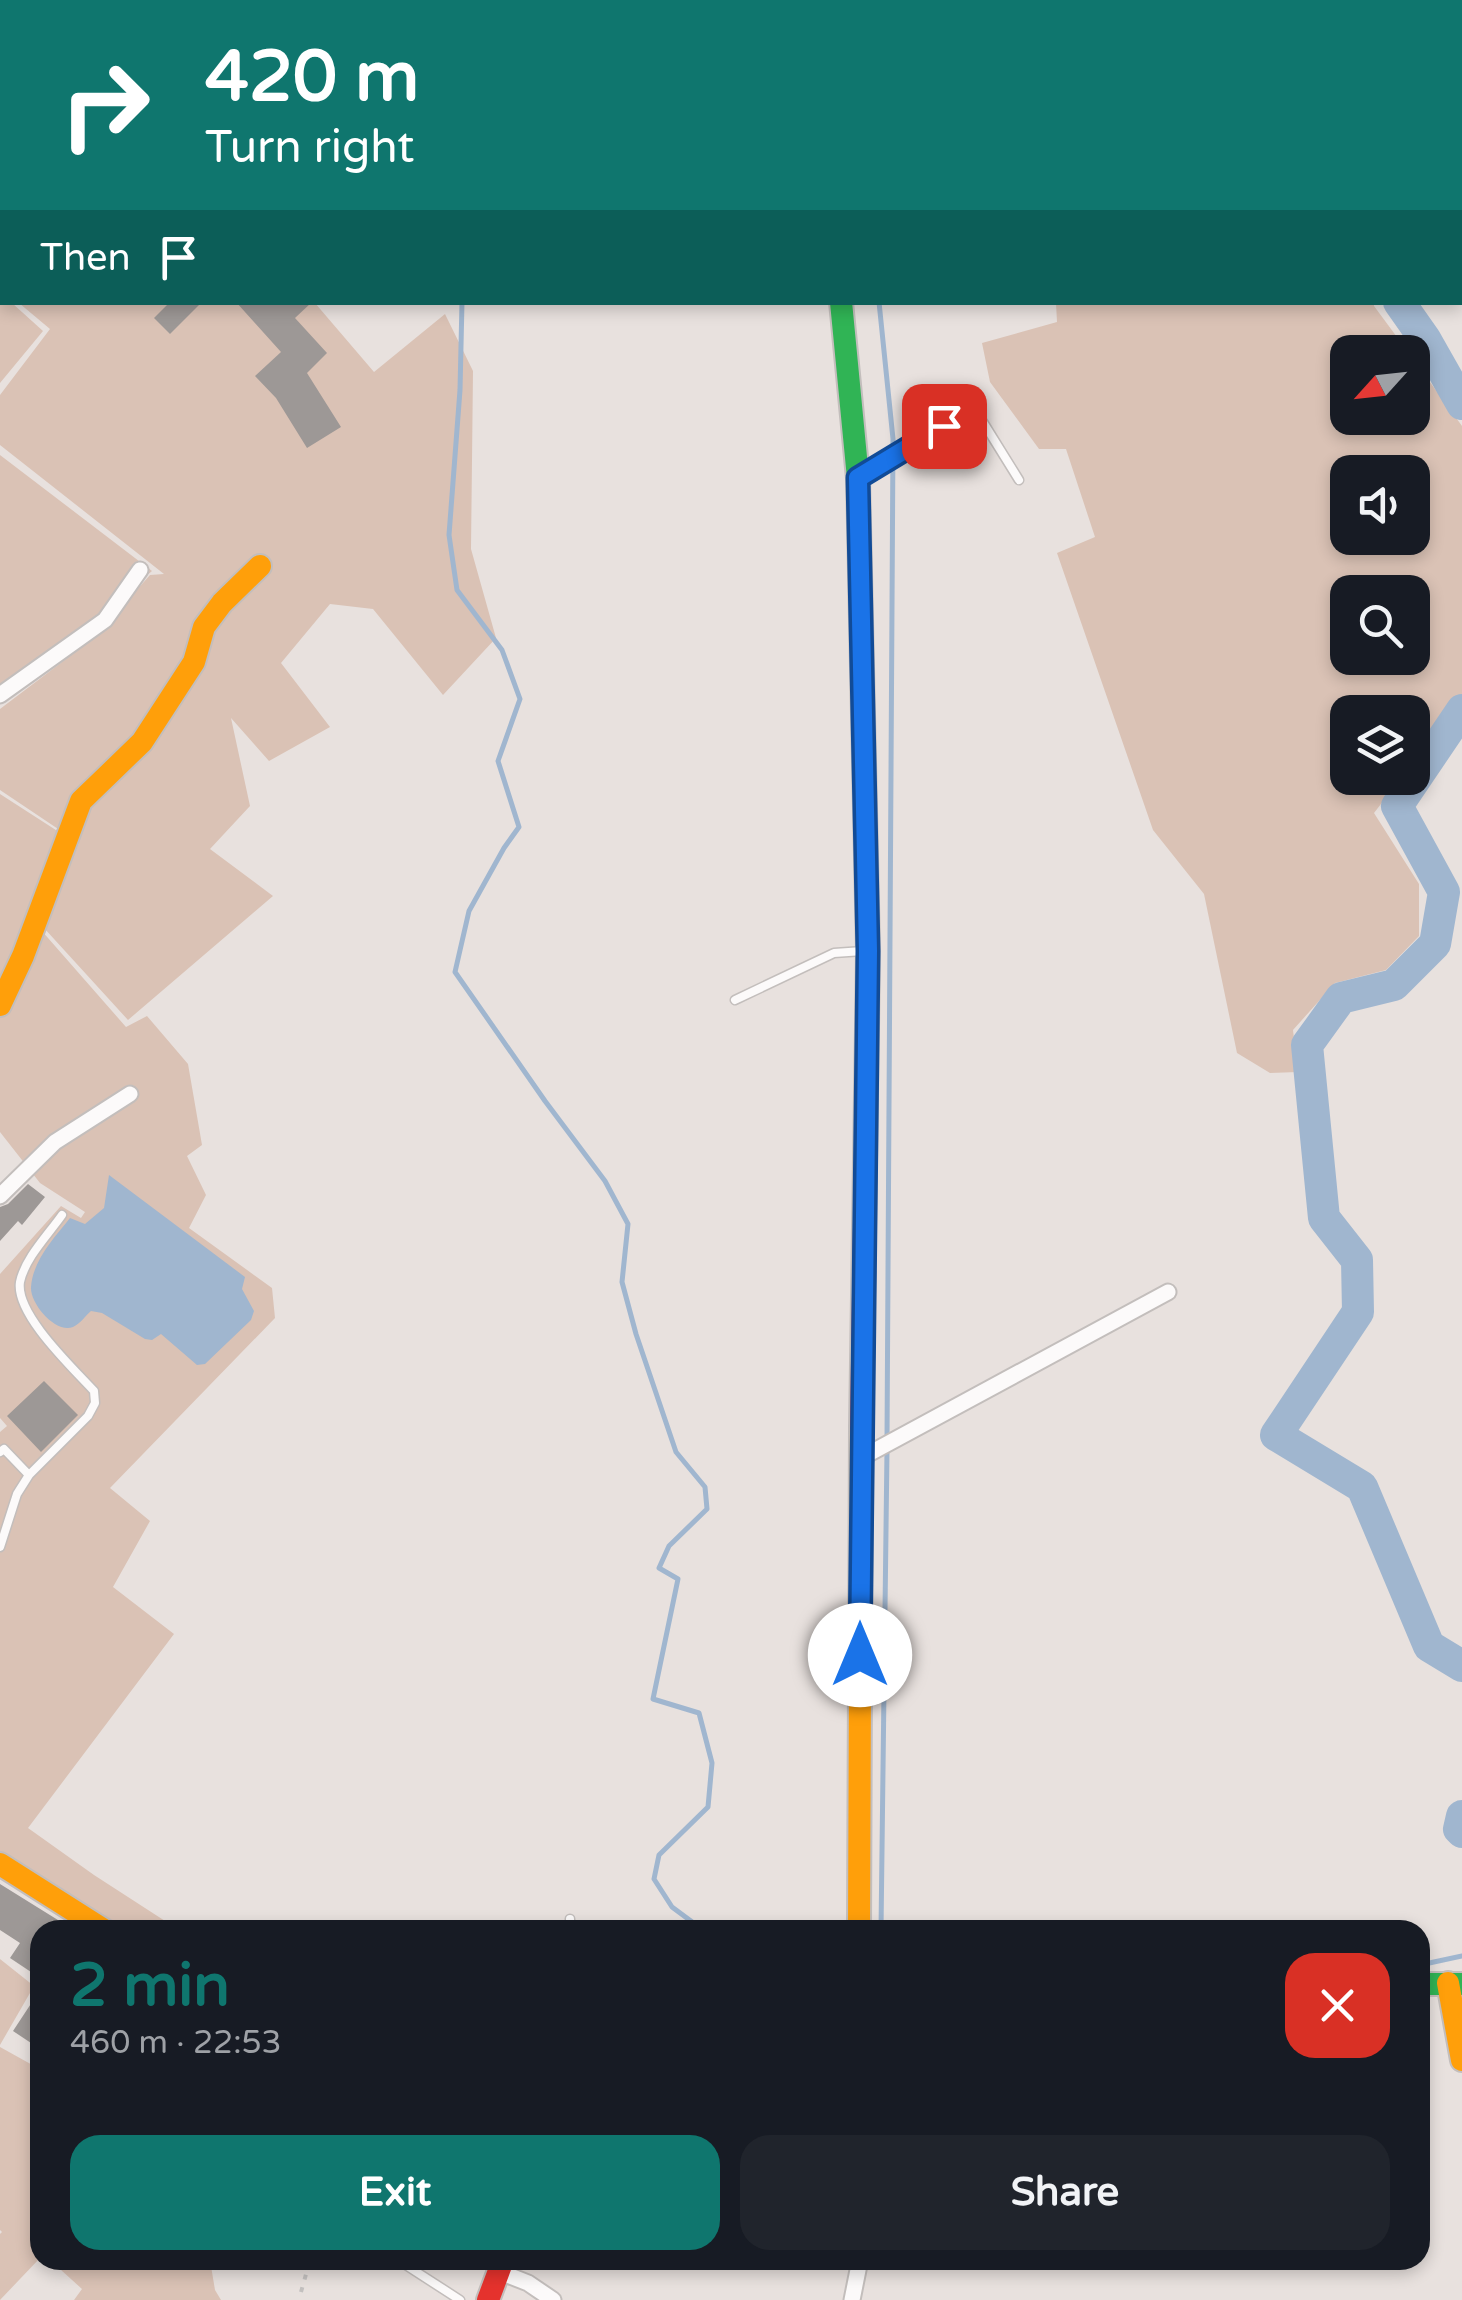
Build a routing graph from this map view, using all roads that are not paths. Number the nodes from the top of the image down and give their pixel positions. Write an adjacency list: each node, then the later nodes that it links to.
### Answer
1 (841, 305): 2 (street)
2 (863, 474): 3 (lane); 7 (street)
3 (1019, 480)
4 (260, 566): 9 (street)
5 (140, 570): 6 (street)
6 (0, 696)
7 (868, 951): 8 (lane); 15 (street)
8 (735, 1000)
9 (0, 1005)
10 (130, 1094): 11 (street)
11 (0, 1196)
12 (62, 1215): 16 (lane)
13 (1168, 1292): 15 (street)
14 (0, 1452): 16 (lane)
15 (860, 1458): 20 (street)
16 (29, 1475): 17 (lane)
17 (0, 1547)
18 (0, 1864): 19 (street)
19 (88, 1920)
20 (859, 1920)
21 (1455, 1984): 22 (street)
22 (1462, 2060)
23 (414, 2270): 27 (lane)
24 (499, 2270): 28 (street)
25 (507, 2270): 29 (street)
26 (858, 2270): 30 (street)
27 (460, 2300)
28 (488, 2300)
29 (554, 2300)
30 (852, 2300)

